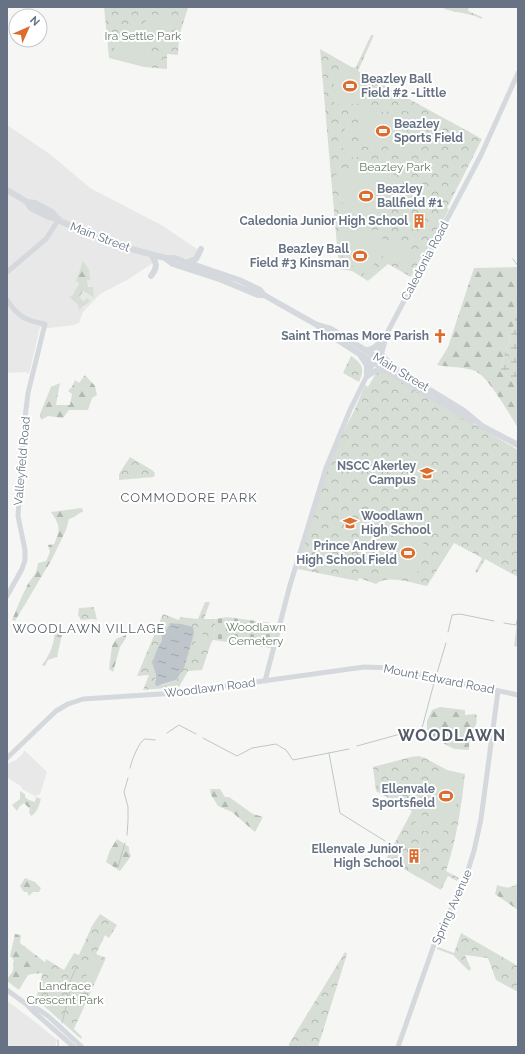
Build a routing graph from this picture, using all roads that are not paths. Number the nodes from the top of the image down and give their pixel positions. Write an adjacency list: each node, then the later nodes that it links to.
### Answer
1 (518, 73): 13 (street, Caledonia Road)
2 (7, 190): 3 (main road, Main Street)
3 (58, 219): 5 (main road, Main Street); 8 (street)
4 (201, 249): 7 (main road)
5 (151, 254): 6 (main road, Main Street); 9 (main road)
6 (165, 258): 7 (main road, Main Street); 10 (main road, Main Street)
7 (186, 262): 10 (main road, Main Street)
8 (7, 272)
9 (151, 276)
10 (264, 295): 12 (main road, Main Street)
11 (7, 300): 22 (street, Valleyfield Road)
12 (317, 324): 14 (main road, Main Street); 15 (main road, Main Street)
13 (386, 335): 14 (main road); 16 (street, Caledonia Road); 17 (main road)
14 (364, 350): 16 (main road, Main Street)
15 (358, 353): 16 (main road, Main Street); 19 (main road)
16 (375, 360): 17 (main road, Main Street); 18 (main road, Main Street); 19 (street, Woodlawn Road)
17 (394, 369): 20 (main road, Main Street)
18 (387, 370): 19 (main road); 20 (main road, Main Street)
19 (368, 376): 23 (street, Woodlawn Road)
20 (482, 426): 21 (main road, Main Street)
21 (518, 445)
22 (7, 596)
23 (265, 681): 24 (street, Mount Edward Road); 26 (street, Woodlawn Road)
24 (498, 691): 25 (street, Mount Edward Road); 31 (street, Spring Avenue)
25 (518, 695)
26 (7, 758)
27 (7, 990): 28 (street)
28 (26, 1004): 29 (street); 30 (street)
29 (74, 1047)
30 (82, 1047)
31 (398, 1047)

